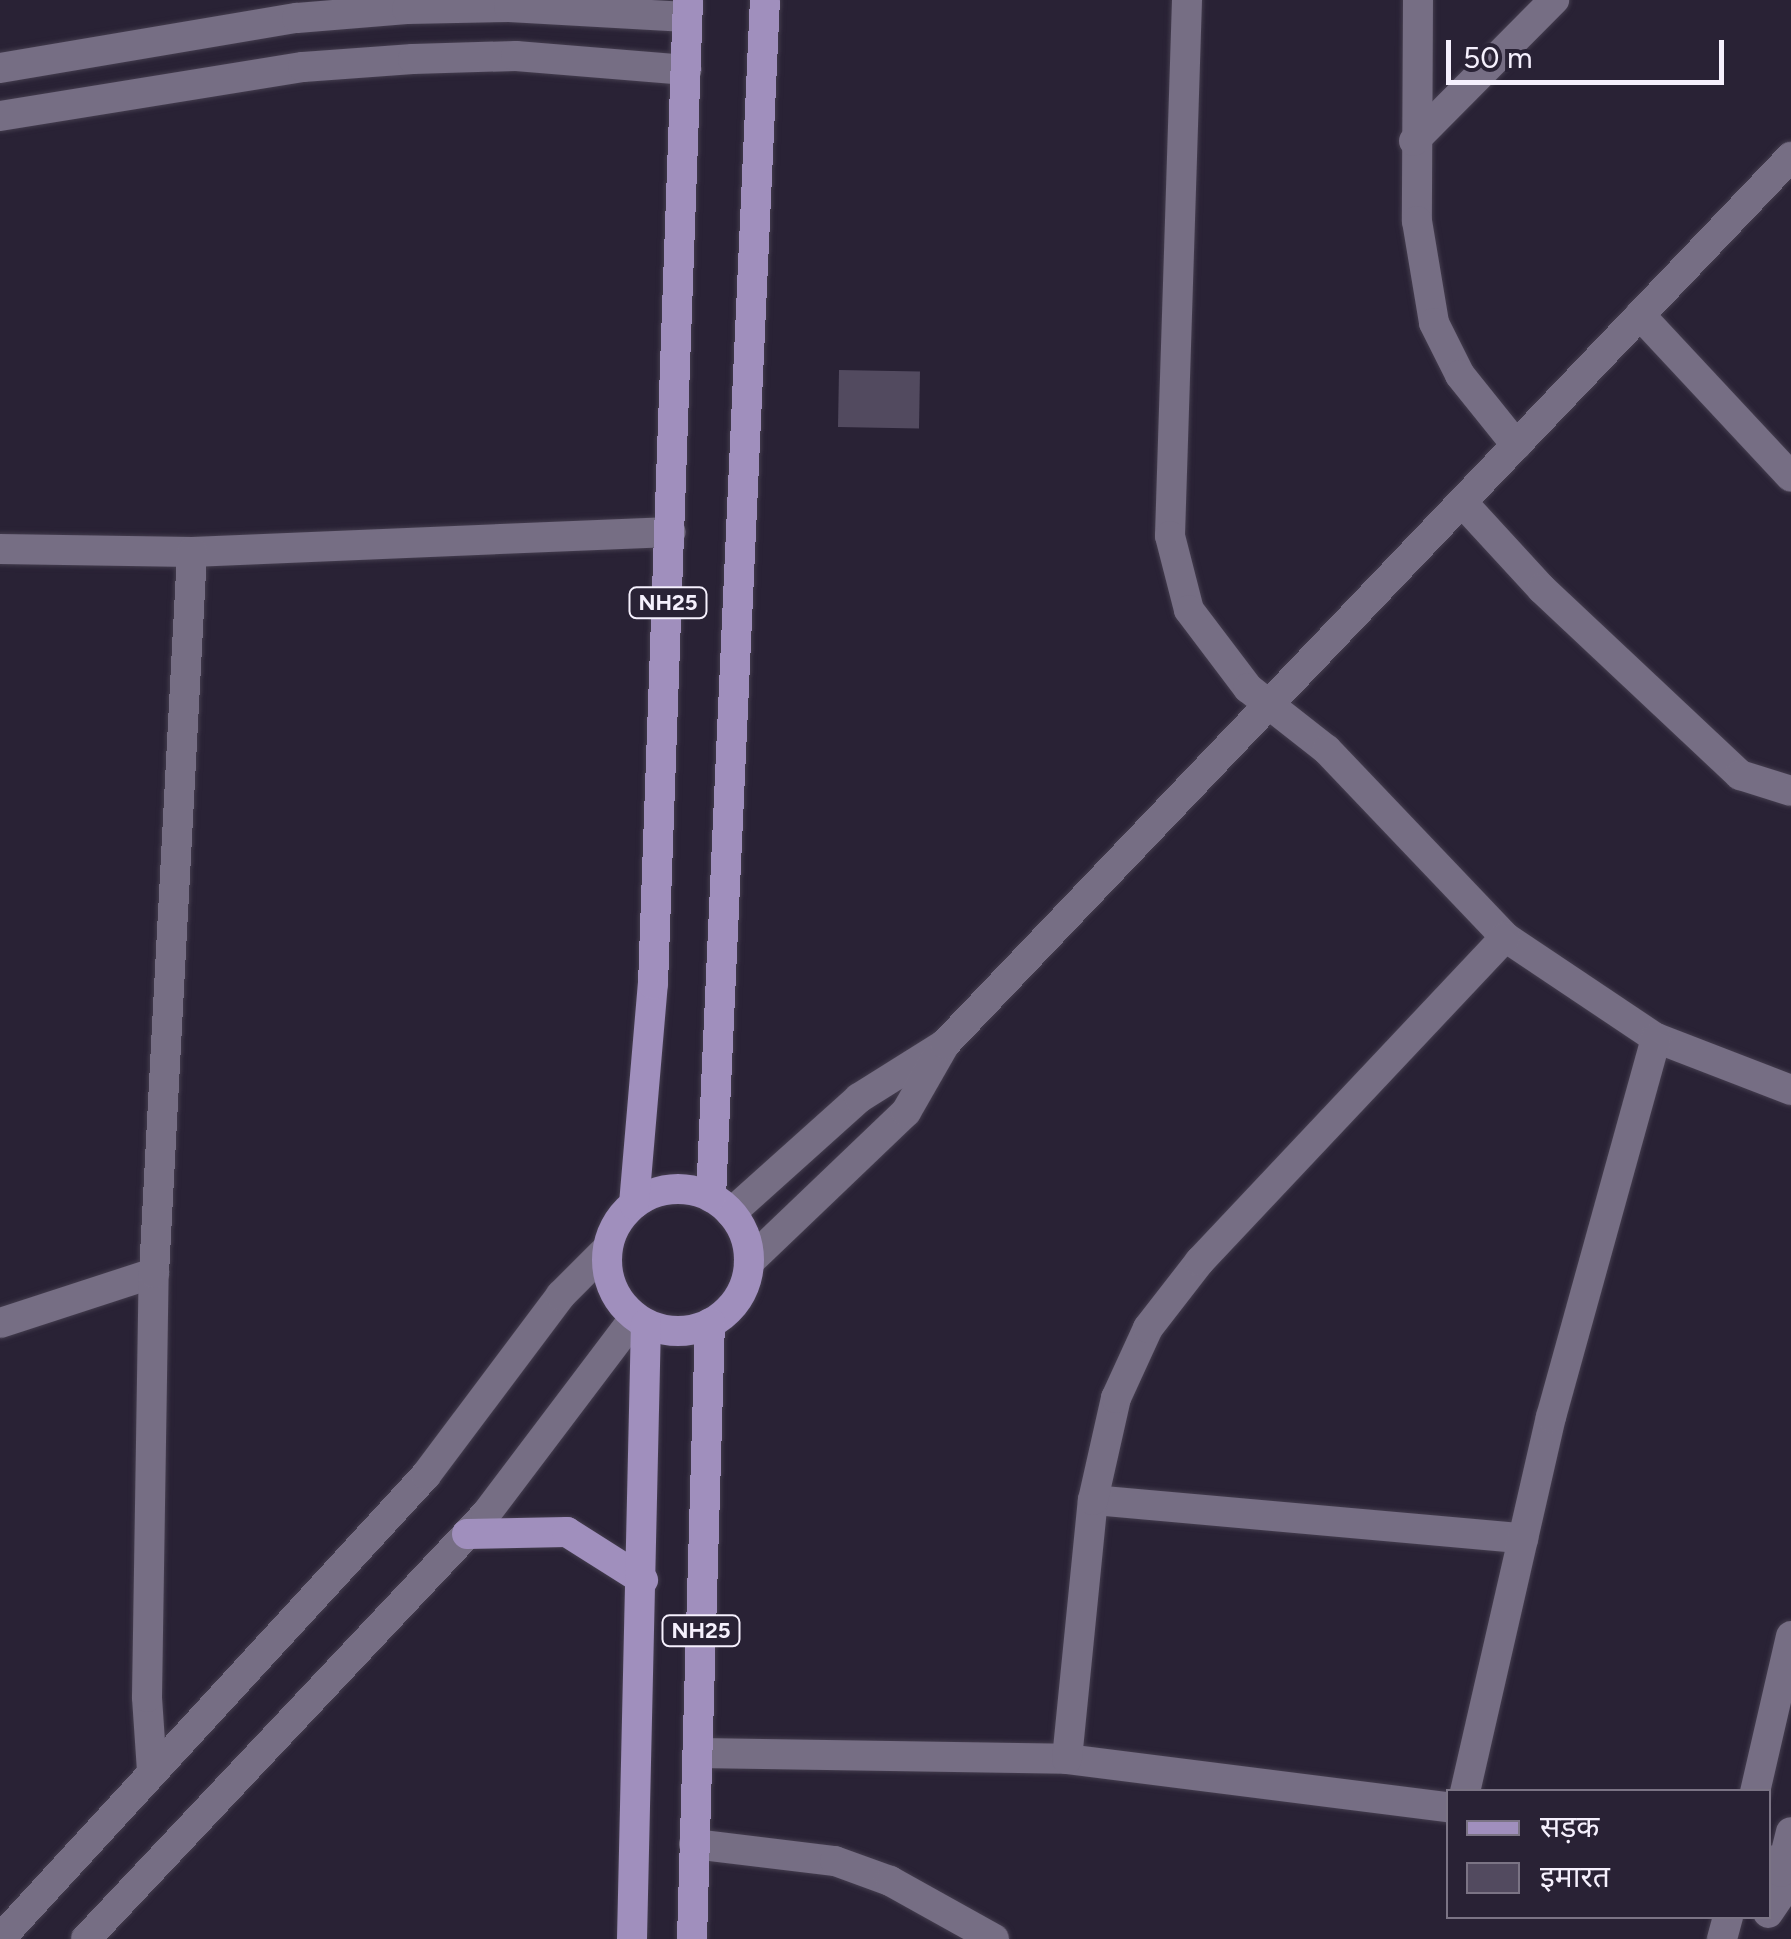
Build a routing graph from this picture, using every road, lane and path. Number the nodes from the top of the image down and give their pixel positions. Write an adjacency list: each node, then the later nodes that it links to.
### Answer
1 (766, 0): 25 (main road, NH25)
2 (1187, 0): 18 (street)
3 (1418, 0): 9 (street)
4 (1554, 0): 9 (street)
5 (687, 8): 6 (street); 7 (main road, NH25)
6 (0, 68)
7 (686, 70): 8 (street); 15 (main road, NH25)
8 (0, 116)
9 (1414, 142): 12 (street)
10 (1791, 157): 11 (street)
11 (1640, 315): 12 (street); 13 (street)
12 (1516, 445): 14 (street)
13 (1791, 477)
14 (1462, 502): 18 (street); 19 (street)
15 (671, 532): 17 (street); 24 (main road, NH25)
16 (0, 549): 17 (street)
17 (192, 552): 28 (street)
18 (1270, 703): 20 (street); 22 (street)
19 (1791, 791)
20 (1505, 937): 21 (street); 32 (street)
21 (1656, 1038): 23 (street); 34 (street)
22 (945, 1044): 25 (street); 27 (street)
23 (1791, 1090)
24 (634, 1204): 25 (main road); 26 (main road, NH25)
25 (721, 1205): 27 (main road, NH25)
26 (608, 1249): 29 (main road); 39 (street)
27 (749, 1262): 31 (main road)
28 (154, 1273): 30 (street); 39 (street)
29 (640, 1320): 31 (main road); 33 (street); 35 (main road, NH25)
30 (0, 1323)
31 (710, 1323): 37 (main road, NH25)
32 (1093, 1500): 34 (street); 38 (street)
33 (467, 1534): 35 (main road); 47 (street)
34 (1523, 1538): 40 (street)
35 (643, 1580): 48 (main road, NH25)
36 (1791, 1636): 41 (street)
37 (698, 1753): 38 (street); 44 (main road, NH25)
38 (1067, 1759): 42 (street)
39 (152, 1771): 46 (street)
40 (1465, 1789)
41 (1756, 1789)
42 (1446, 1807)
43 (1791, 1832): 45 (street)
44 (694, 1844): 49 (main road, NH25); 50 (street)
45 (1773, 1901)
46 (0, 1939)
47 (86, 1939)
48 (632, 1939)
49 (692, 1939)
50 (994, 1939)

